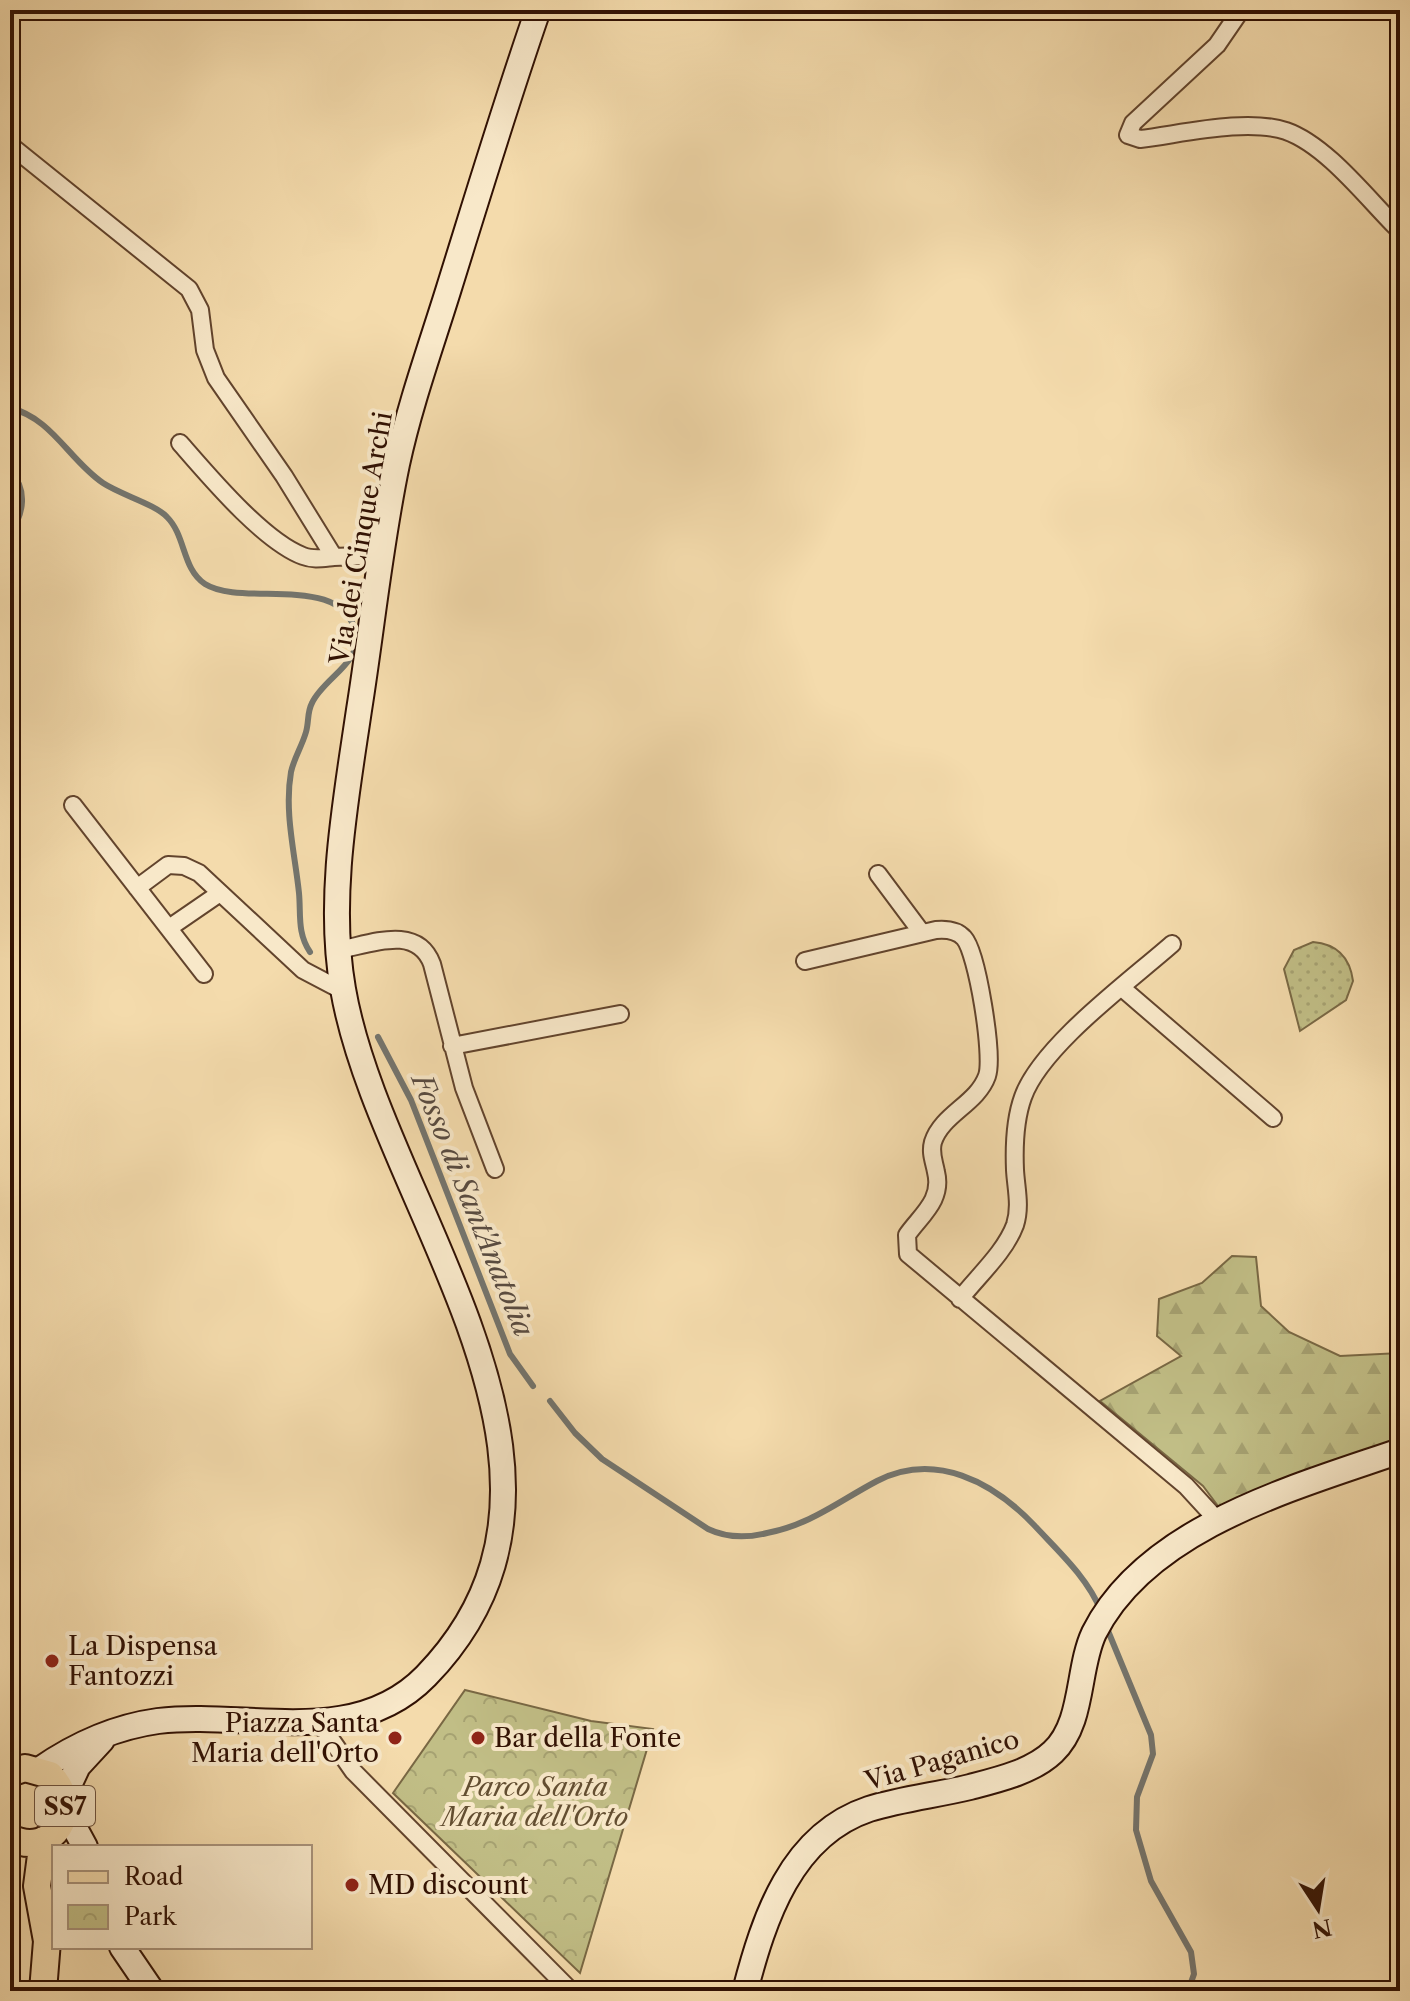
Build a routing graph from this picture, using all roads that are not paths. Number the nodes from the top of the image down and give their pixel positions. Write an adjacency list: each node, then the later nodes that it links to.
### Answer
1 (538, 10): 6 (main road, Via dei Cinque Archi)
2 (1241, 10): 4 (street)
3 (10, 145): 7 (street)
4 (1396, 227)
5 (180, 443): 7 (street)
6 (383, 555): 7 (street); 15 (main road, Via dei Cinque Archi)
7 (334, 557)
8 (73, 805): 10 (street)
9 (878, 874): 13 (street)
10 (137, 888): 11 (street); 12 (street)
11 (220, 893): 12 (street); 19 (street)
12 (169, 928): 17 (street)
13 (922, 933): 16 (street); 24 (street)
14 (1172, 944): 18 (street)
15 (339, 950): 19 (main road, Via dei Cinque Archi); 21 (street)
16 (805, 961)
17 (204, 974)
18 (1122, 988): 22 (street); 24 (street)
19 (343, 991): 27 (main road, Via dei Cinque Archi)
20 (620, 1014): 21 (street)
21 (452, 1046): 23 (street)
22 (1273, 1118)
23 (495, 1169)
24 (960, 1299): 26 (street)
25 (1400, 1451): 26 (main road, Via Paganico)
26 (1219, 1522): 40 (main road, Via Paganico)
27 (319, 1722): 28 (main road, Via dei Cinque Archi); 39 (street)
28 (109, 1733): 29 (main road, Via dei Cinque Archi); 30 (main road)
29 (18, 1771): 30 (main road, SS7)
30 (65, 1803): 32 (main road, SS7); 33 (main road)
31 (10, 1840): 32 (main road, SS7); 34 (main road, SS7)
32 (51, 1843): 34 (main road, SS7)
33 (84, 1845)
34 (38, 1904): 35 (main road, SS7)
35 (50, 1936): 37 (main road, SS7)
36 (123, 1949): 38 (main road)
37 (43, 1991)
38 (152, 1991)
39 (571, 1991)
40 (745, 1991)

